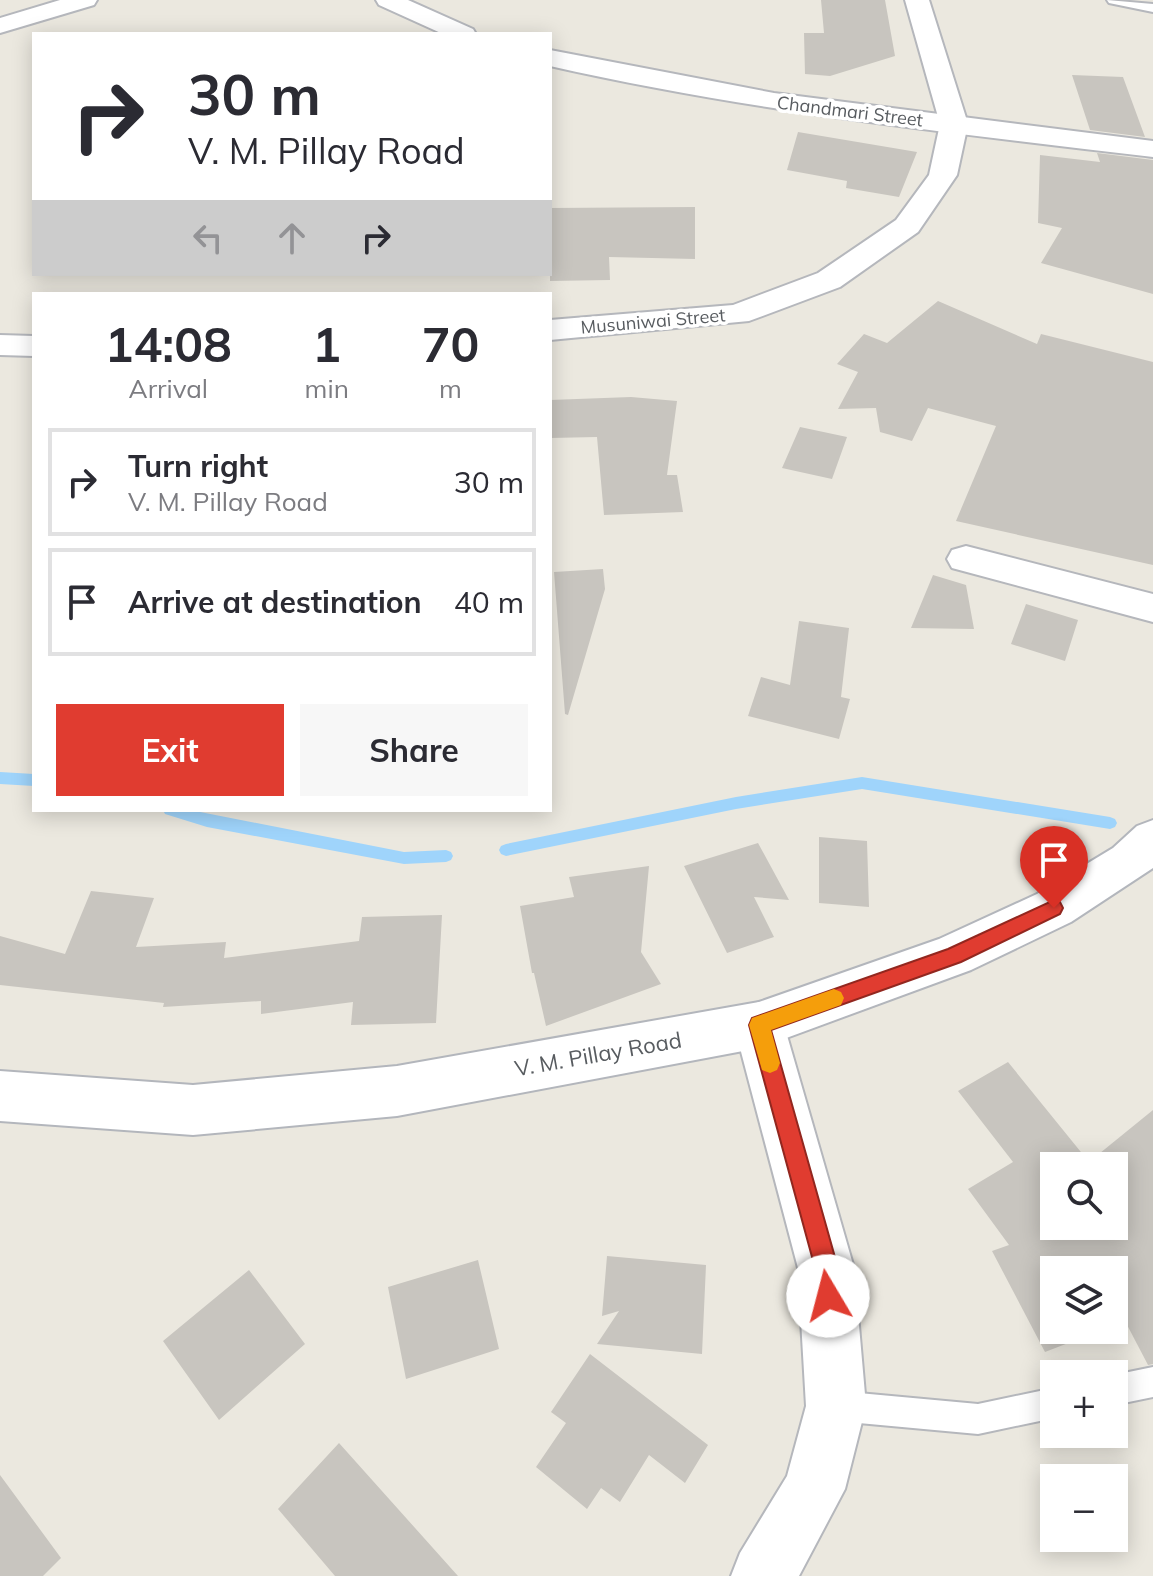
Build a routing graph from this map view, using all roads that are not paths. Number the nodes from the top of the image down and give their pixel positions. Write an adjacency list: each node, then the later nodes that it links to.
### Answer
1 (85, 0): 6 (street)
2 (388, 0): 7 (street)
3 (917, 0): 9 (street)
4 (1113, 0): 5 (lane)
5 (1153, 8)
6 (0, 26)
7 (460, 32)
8 (552, 58): 9 (street, Chandmari Street)
9 (954, 124): 10 (street, Chandmari Street); 11 (street, Musuniwai Street)
10 (1153, 149)
11 (552, 330)
12 (0, 345): 13 (street)
13 (32, 346)
14 (966, 559): 15 (street)
15 (1153, 608)
16 (1153, 839): 17 (street, V. M. Pillay Road)
17 (759, 1025): 18 (street, V. M. Pillay Road); 21 (street)
18 (0, 1096)
19 (1153, 1382): 20 (lane)
20 (1128, 1387)
21 (836, 1406): 22 (lane); 23 (street)
22 (1040, 1406)
23 (763, 1576)

